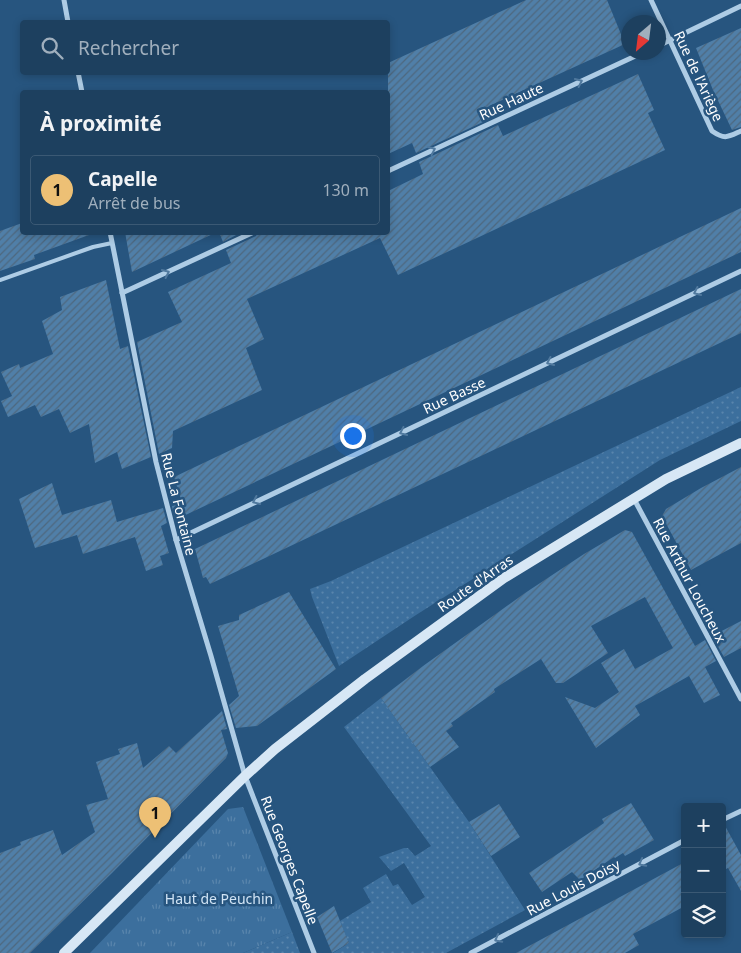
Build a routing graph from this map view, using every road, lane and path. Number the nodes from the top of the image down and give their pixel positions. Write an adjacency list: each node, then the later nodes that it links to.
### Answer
1 (64, 0): 4 (street)
2 (651, 0): 5 (street, Rue de l'Ariège)
3 (741, 6): 5 (street)
4 (68, 20)
5 (670, 40): 6 (street); 10 (street, Rue de l'Ariège)
6 (666, 42)
7 (627, 60): 11 (street, Rue Haute, one-way to 7)
8 (79, 75): 9 (street)
9 (82, 90)
10 (741, 131)
11 (390, 170)
12 (110, 235): 14 (street, Rue La Fontaine)
13 (248, 235): 17 (street, one-way to 13)
14 (112, 244): 16 (lane); 17 (street, Rue La Fontaine)
15 (741, 272): 20 (street, Rue Basse, one-way to 20)
16 (0, 280)
17 (122, 294): 20 (street, Rue La Fontaine)
18 (741, 443): 19 (main road, Route d'Arras)
19 (634, 499): 21 (street, Rue Arthur Loucheux); 22 (main road, Route d'Arras)
20 (176, 540): 22 (street, Rue La Fontaine)
21 (741, 699)
22 (245, 776): 26 (main road, Route d'Arras); 27 (street, Rue Georges Capelle)
23 (741, 810): 24 (street)
24 (726, 818)
25 (681, 842): 28 (street, Rue Louis Doisy, one-way to 28)
26 (64, 953)
27 (314, 953)
28 (471, 953)

